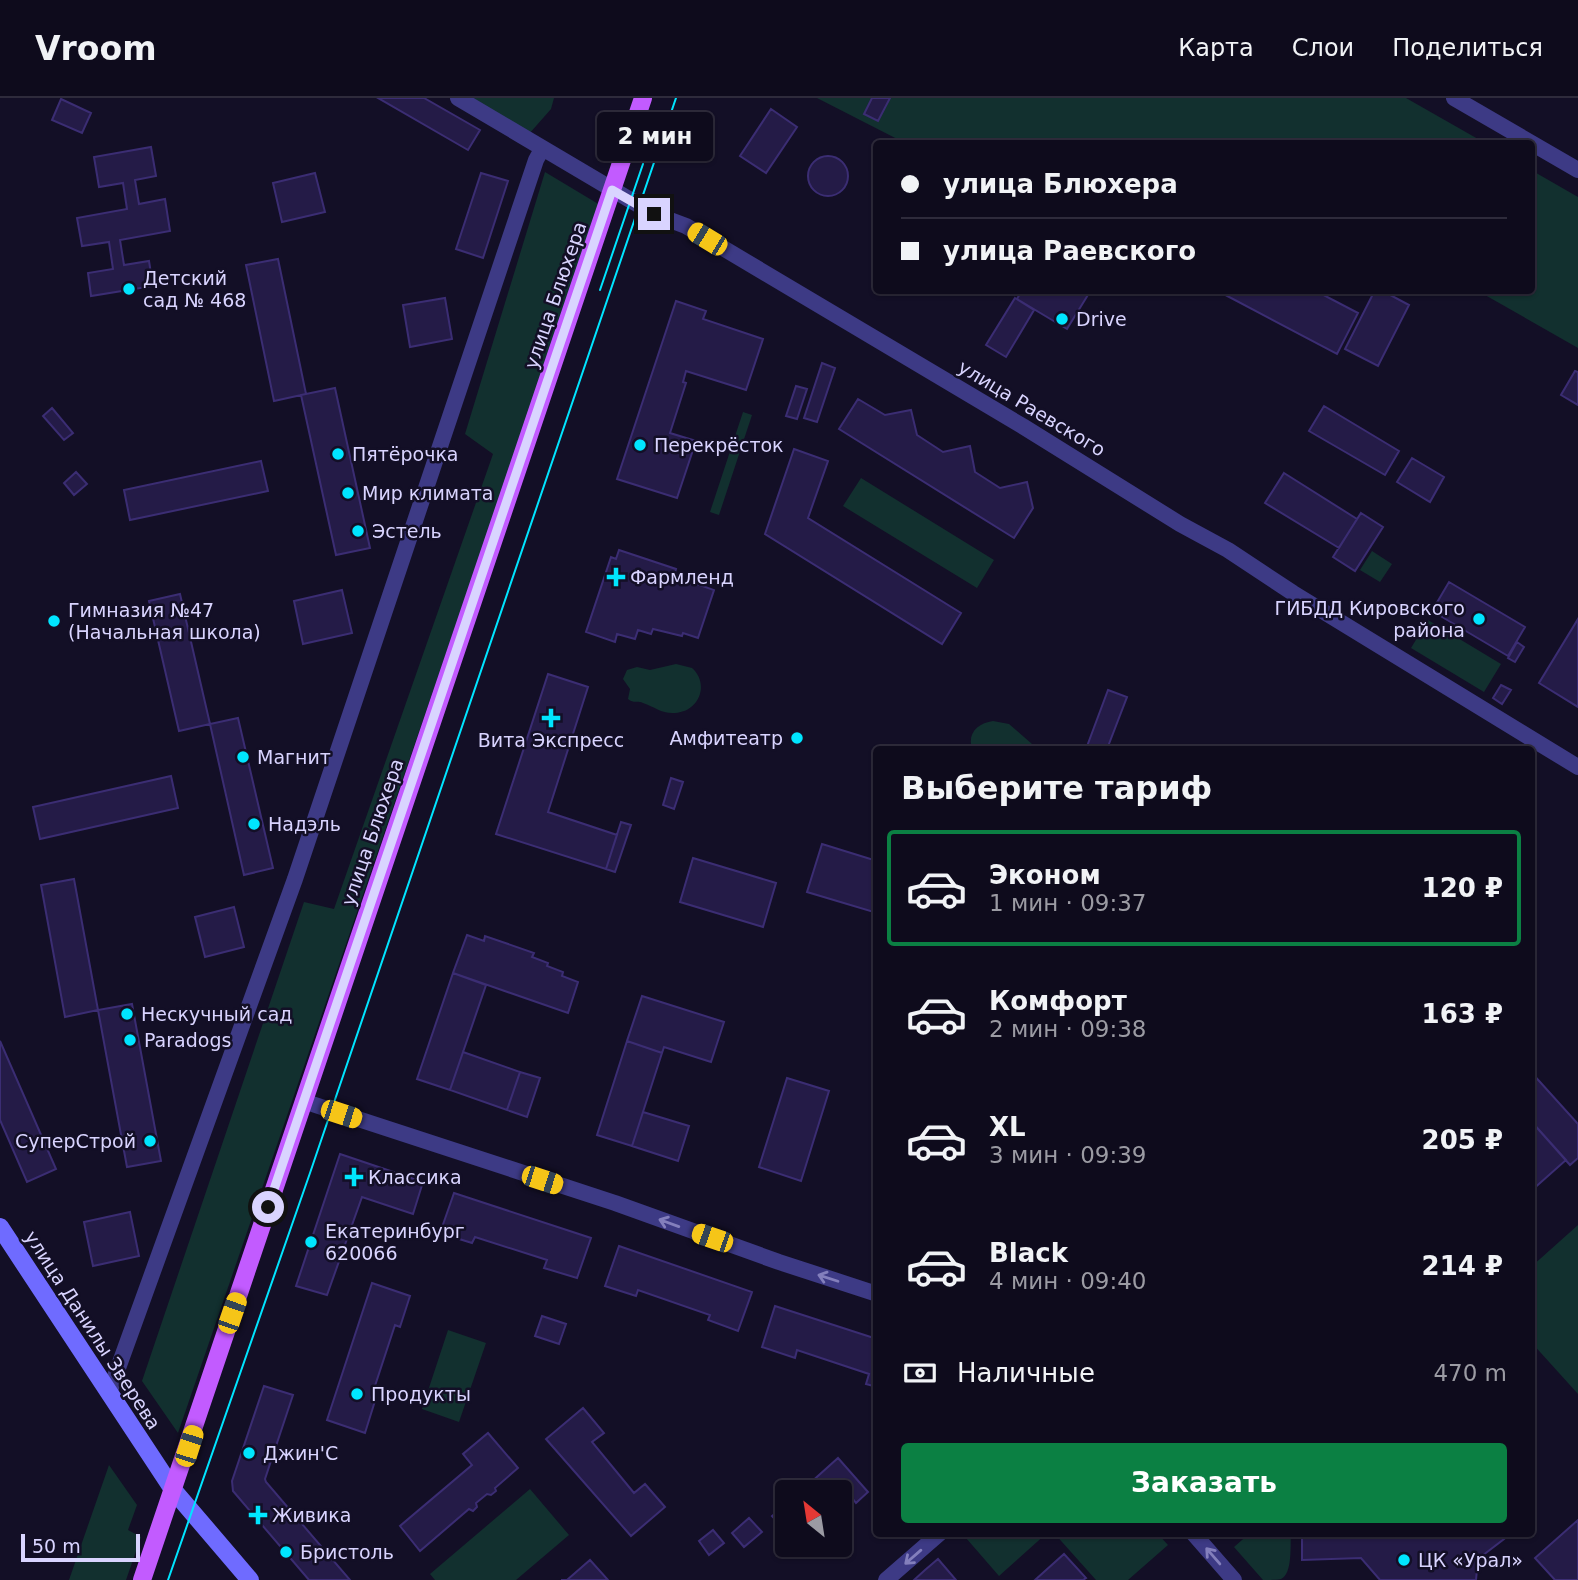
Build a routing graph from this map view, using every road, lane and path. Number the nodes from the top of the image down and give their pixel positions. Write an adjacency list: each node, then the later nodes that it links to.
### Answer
1 (458, 98): 6 (street, улица Раевского)
2 (643, 98): 8 (main road, улица Блюхера)
3 (1454, 98): 4 (street)
4 (1526, 140)
5 (1535, 145): 7 (street)
6 (542, 149): 8 (street, улица Раевского); 13 (street)
7 (1578, 170)
8 (612, 190): 9 (street, улица Раевского); 10 (main road, улица Блюхера)
9 (1578, 767)
10 (303, 1101): 12 (street, one-way to 10); 14 (main road, улица Блюхера)
11 (0, 1227): 13 (main road, улица Данилы Зверева)
12 (873, 1293)
13 (109, 1393): 14 (main road, улица Данилы Зверева)
14 (174, 1491): 17 (main road, улица Блюхера); 18 (main road, улица Данилы Зверева)
15 (935, 1537): 19 (street, one-way to 19)
16 (1196, 1537): 20 (street, one-way to 16)
17 (142, 1580)
18 (250, 1580)
19 (886, 1580)
20 (1234, 1580)

